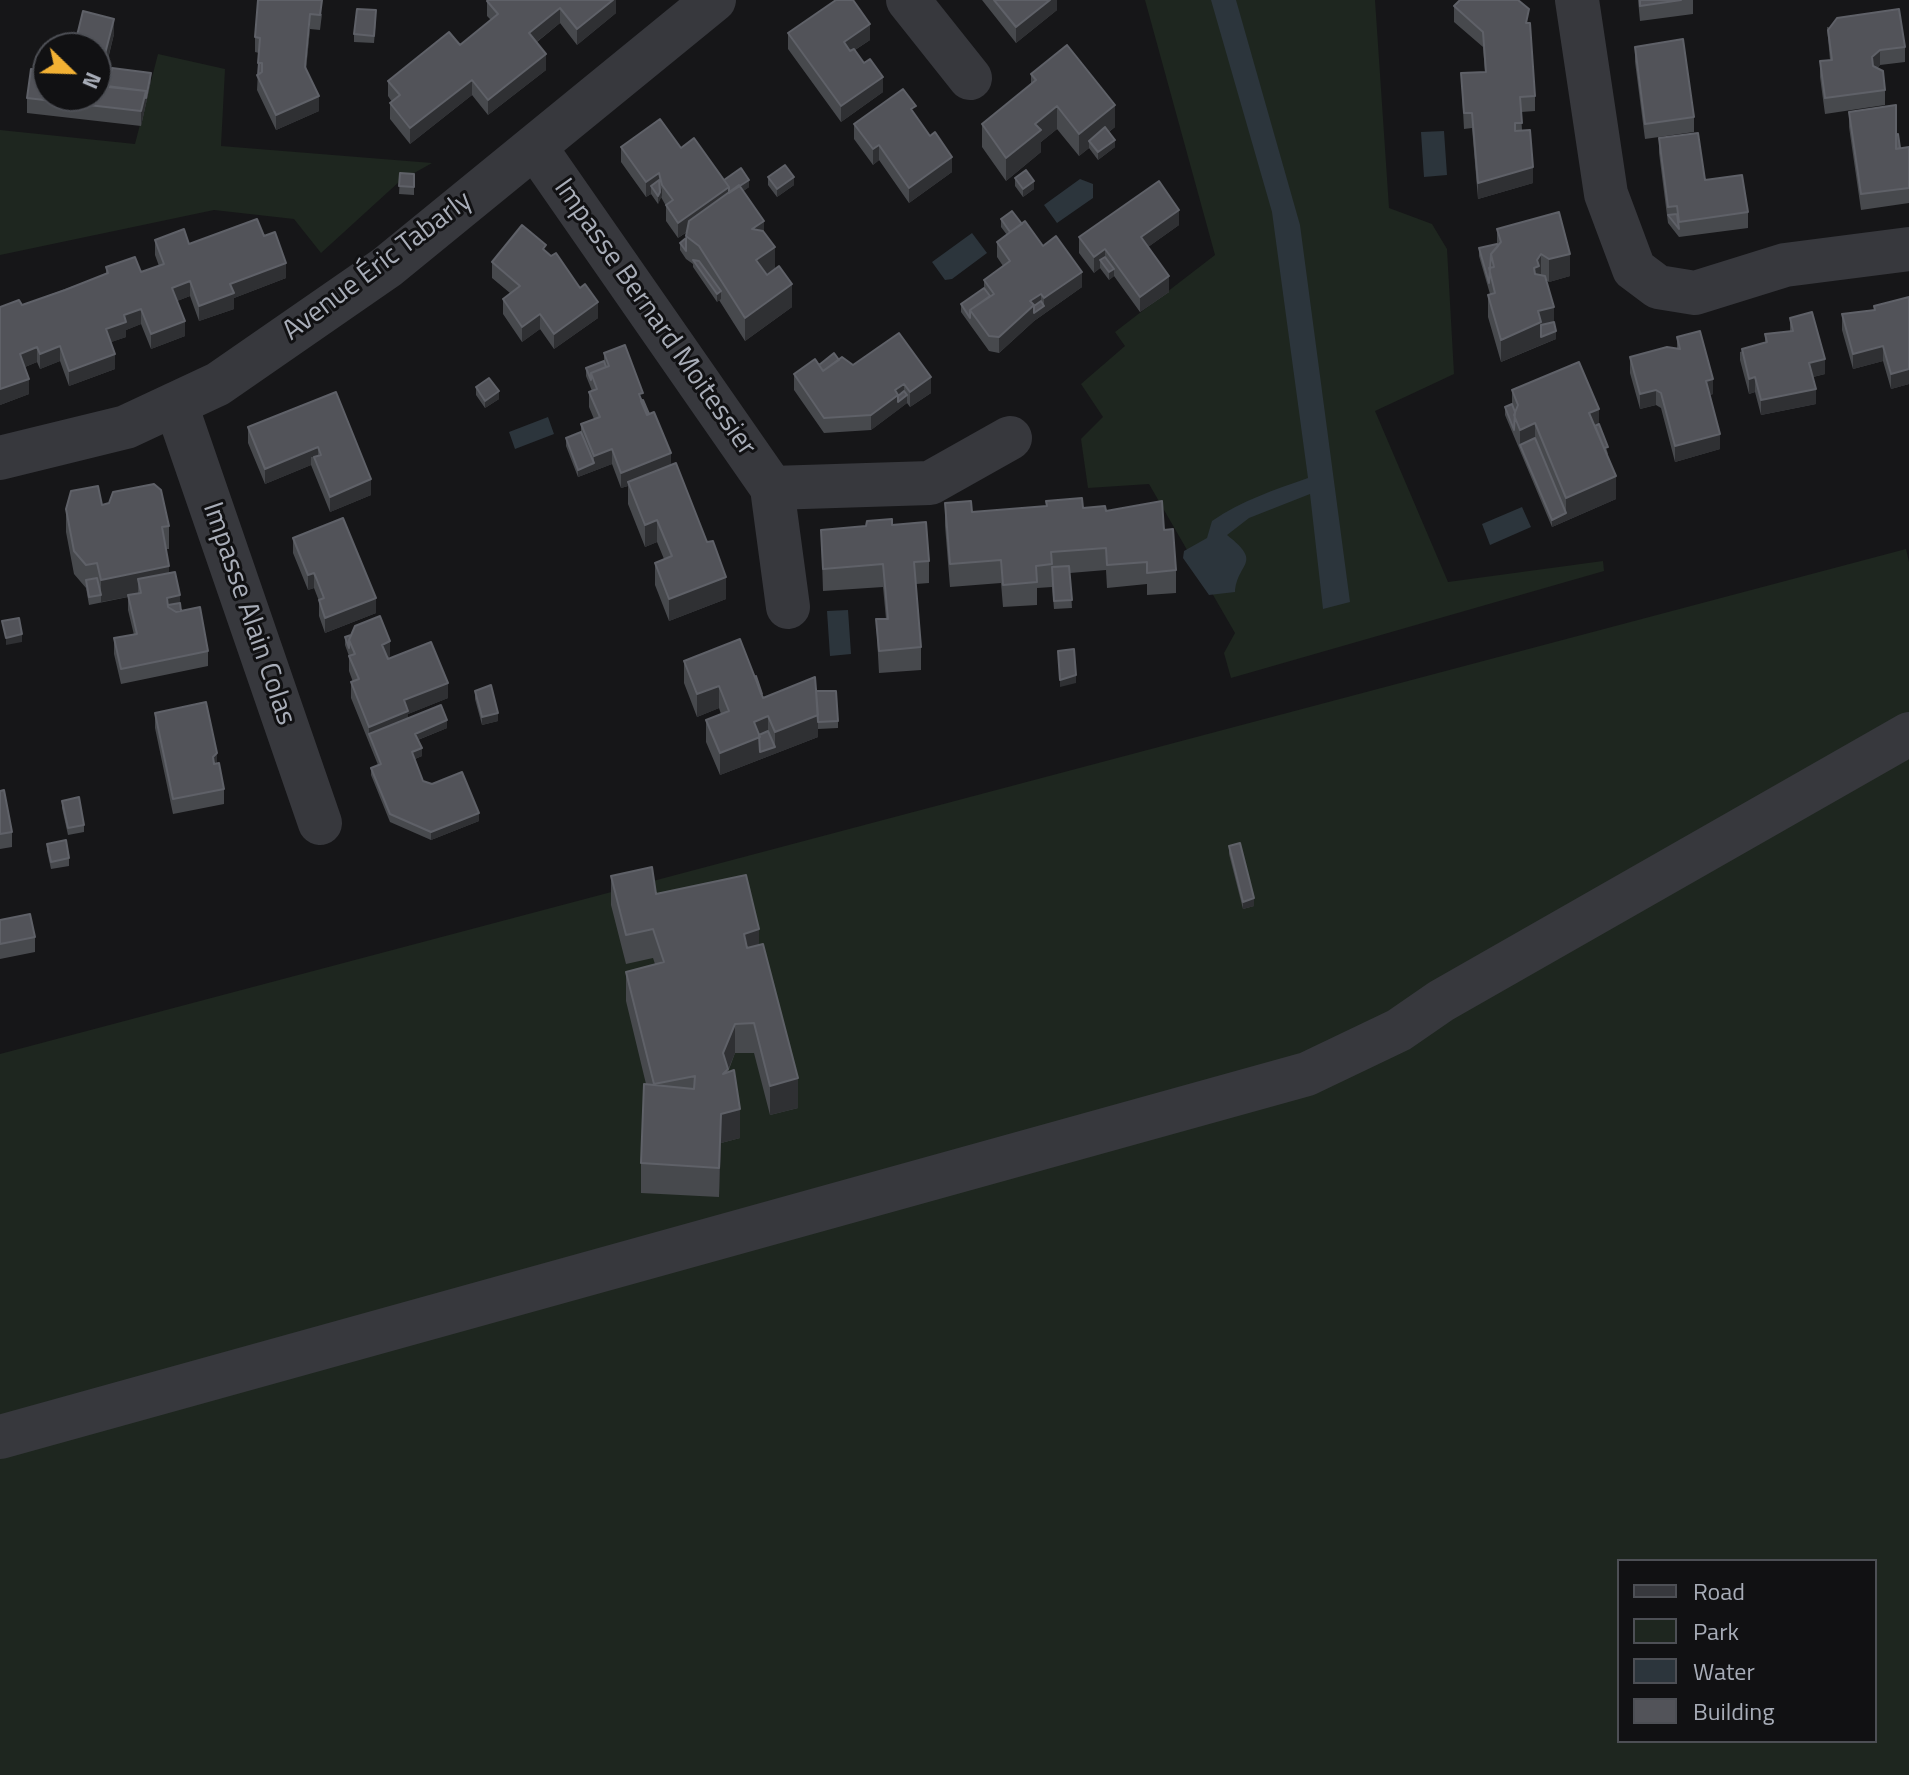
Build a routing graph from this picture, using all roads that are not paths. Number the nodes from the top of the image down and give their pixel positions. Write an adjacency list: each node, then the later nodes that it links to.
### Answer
1 (714, 0): 5 (street, Avenue Éric Tabarly)
2 (908, 0): 4 (street)
3 (1577, 0): 6 (street)
4 (970, 78)
5 (535, 147): 7 (street, Avenue Éric Tabarly); 10 (street, Impasse Bernard Moitessier)
6 (1909, 249)
7 (176, 405): 9 (street, Avenue Éric Tabarly); 13 (street, Impasse Alain Colas)
8 (1010, 438): 10 (street)
9 (0, 458)
10 (772, 488): 11 (street, Impasse Bernard Moitessier)
11 (788, 607)
12 (1909, 734): 14 (street)
13 (320, 823)
14 (0, 1437)

